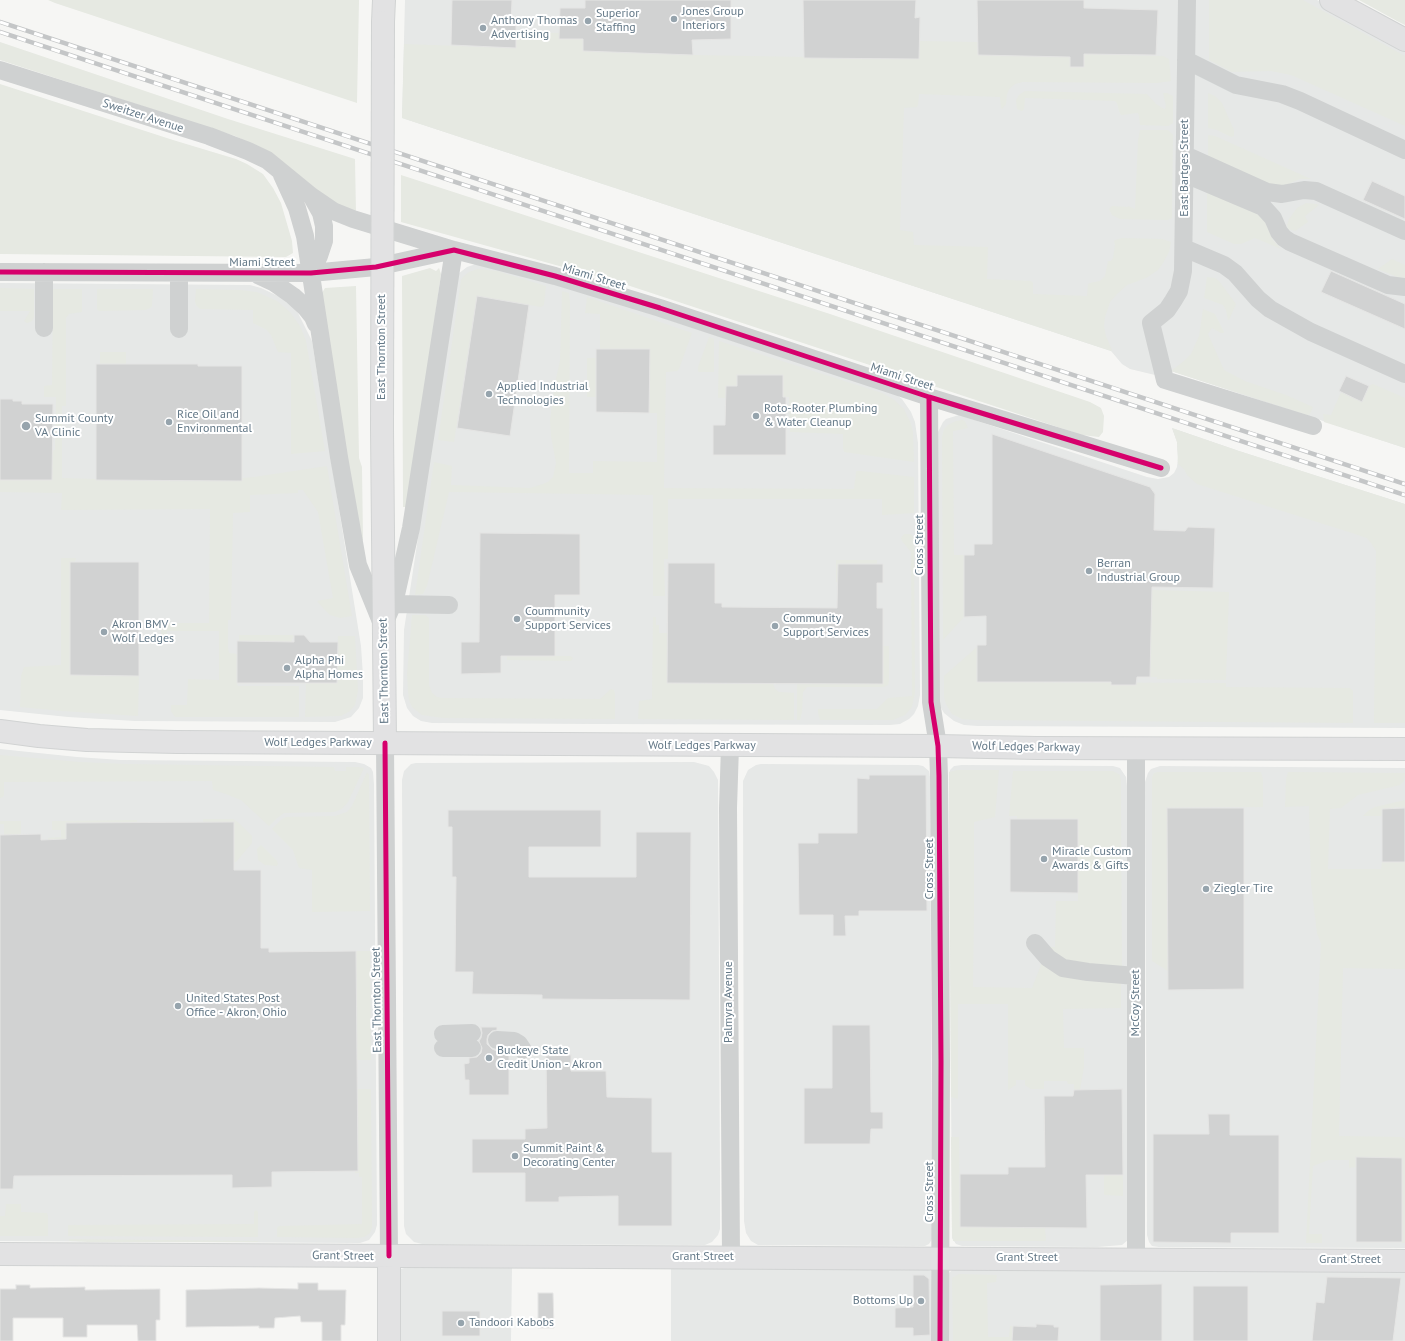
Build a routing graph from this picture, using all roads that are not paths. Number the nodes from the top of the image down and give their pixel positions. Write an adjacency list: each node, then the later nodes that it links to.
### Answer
1 (384, 0): 30 (main road, East Thornton Street, bridge)
2 (1187, 0): 5 (street, East Bartges Street)
3 (1331, 0): 4 (main road)
4 (1405, 40)
5 (1186, 60): 7 (street); 8 (street, East Bartges Street)
6 (0, 70): 9 (street, Sweitzer Avenue)
7 (1405, 150)
8 (1185, 155): 10 (street, East Bartges Street); 12 (street)
9 (281, 173): 11 (street, Sweitzer Avenue); 19 (street, Sweitzer Avenue)
10 (1185, 174): 13 (street, East Bartges Street); 20 (street)
11 (311, 196): 14 (street, Sweitzer Avenue); 19 (street)
12 (1405, 232)
13 (1184, 248): 24 (street); 26 (street, East Bartges Street)
14 (454, 250): 19 (street, Miami Street); 25 (street, Miami Street); 28 (street)
15 (0, 272): 16 (street, Miami Street)
16 (44, 272): 17 (street, Miami Street); 21 (street)
17 (179, 273): 18 (street, Miami Street); 22 (street)
18 (255, 273): 19 (street, Miami Street); 23 (street)
19 (311, 273): 23 (street, Sweitzer Avenue)
20 (1405, 287)
21 (44, 328)
22 (179, 329)
23 (320, 334): 30 (street)
24 (1405, 374)
25 (929, 397): 27 (street, Miami Street); 34 (street, Cross Street)
26 (1313, 426)
27 (1161, 468)
28 (393, 604): 29 (street); 30 (street)
29 (449, 605)
30 (383, 626): 32 (main road, East Thornton Street)
31 (0, 731): 32 (main road, Wolf Ledges Parkway)
32 (385, 743): 33 (main road, Wolf Ledges Parkway); 44 (street, East Thornton Street)
33 (730, 746): 34 (main road, Wolf Ledges Parkway); 45 (street, Palmyra Avenue)
34 (938, 746): 35 (main road, Wolf Ledges Parkway); 46 (street, Cross Street)
35 (1136, 748): 36 (main road, Wolf Ledges Parkway); 38 (street, McCoy Street)
36 (1405, 748)
37 (1035, 943): 38 (street)
38 (1136, 976): 47 (street, McCoy Street)
39 (443, 1040): 40 (street)
40 (472, 1040)
41 (497, 1041): 42 (street)
42 (523, 1050)
43 (0, 1254): 44 (main road, Grant Street)
44 (389, 1256): 45 (main road, Grant Street); 49 (main road, East Thornton Street)
45 (731, 1257): 46 (main road, Grant Street)
46 (940, 1258): 47 (main road, Grant Street); 50 (street, Cross Street)
47 (1136, 1258): 48 (main road, Grant Street)
48 (1405, 1261)
49 (389, 1341)
50 (940, 1341)

